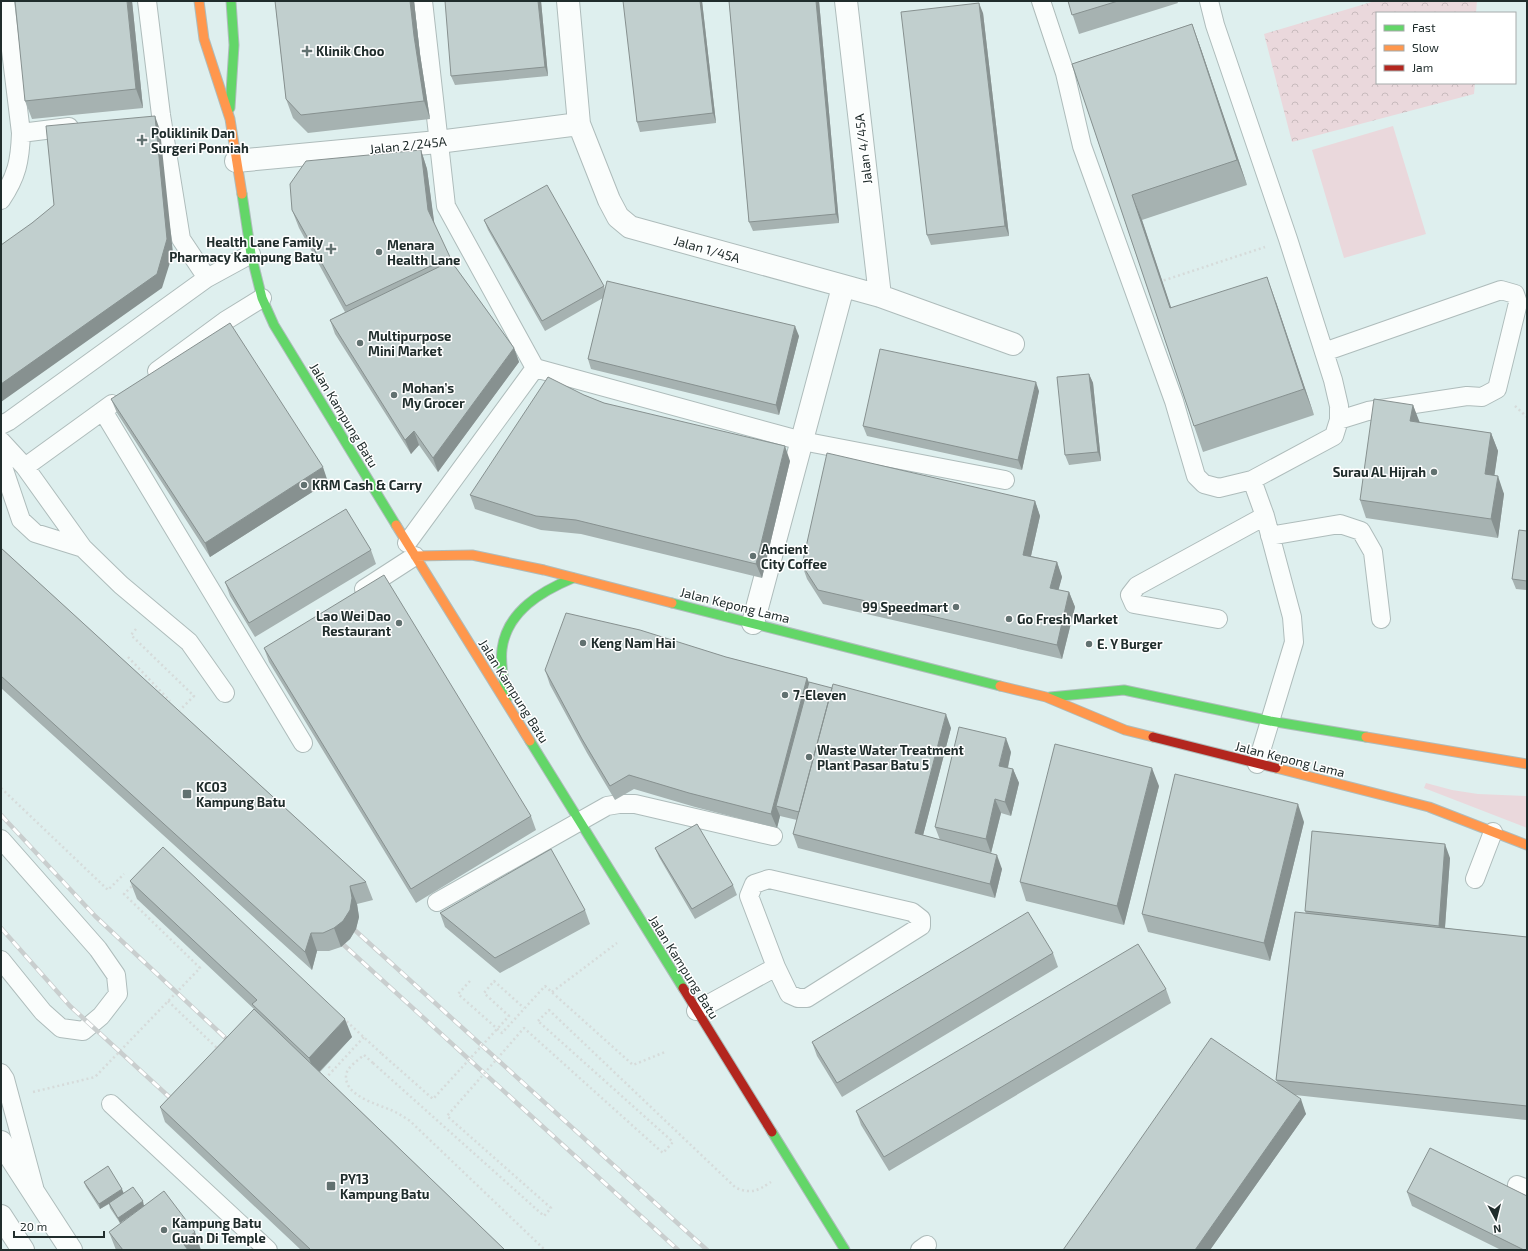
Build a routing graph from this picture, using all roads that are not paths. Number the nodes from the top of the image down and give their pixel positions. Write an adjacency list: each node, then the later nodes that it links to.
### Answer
1 (5, 1): 13 (lane)
2 (147, 1): 18 (lane)
3 (199, 1): 10 (street, Jalan Kampung Batu)
4 (231, 1): 10 (street, Jalan Kampung Batu)
5 (423, 1): 14 (lane)
6 (568, 1): 11 (street, Jalan 1/45A)
7 (846, 1): 20 (street, Jalan 4/45A)
8 (1041, 1): 33 (lane)
9 (1209, 1): 23 (lane)
10 (230, 119): 15 (street, Jalan Kampung Batu)
11 (579, 124): 14 (street, Jalan 2/245A); 19 (street, Jalan 1/45A)
12 (83, 125): 13 (lane)
13 (21, 133): 16 (lane)
14 (438, 142): 15 (street, Jalan 2/245A); 24 (lane)
15 (236, 161): 17 (street, Jalan Kampung Batu)
16 (1, 200)
17 (251, 254): 18 (lane); 21 (street, Jalan Kampung Batu)
18 (207, 278): 27 (lane)
19 (843, 287): 20 (street, Jalan 1/45A); 29 (street)
20 (880, 296): 22 (street, Jalan 1/45A)
21 (262, 298): 25 (lane); 37 (street, Jalan Kampung Batu)
22 (1013, 344)
23 (1324, 352): 26 (lane); 26 (lane)
24 (534, 368): 29 (lane); 37 (lane)
25 (103, 411): 31 (lane); 47 (lane)
26 (1339, 420): 33 (lane)
27 (1, 425)
28 (1, 441): 31 (lane)
29 (802, 441): 32 (lane); 42 (street)
30 (1, 461): 36 (lane)
31 (25, 467): 36 (lane)
32 (1005, 480)
33 (1252, 480): 34 (lane)
34 (1265, 516): 35 (lane); 40 (lane)
35 (1270, 536): 41 (lane); 46 (lane)
36 (83, 548): 43 (lane)
37 (411, 550): 38 (street, Jalan Kepong Lama); 39 (lane); 45 (street, Jalan Kampung Batu)
38 (573, 578): 42 (street, Jalan Kepong Lama); 45 (street)
39 (350, 597)
40 (1218, 619)
41 (1381, 619)
42 (753, 623): 44 (street, Jalan Kepong Lama)
43 (225, 693)
44 (1046, 697): 46 (street, Jalan Kepong Lama); 48 (street, Jalan Kepong Lama)
45 (509, 707): 50 (street, Jalan Kampung Batu)
46 (1270, 721): 48 (lane); 49 (street, Jalan Kepong Lama)
47 (303, 743)
48 (1257, 764): 51 (street, Jalan Kepong Lama)
49 (1527, 764)
50 (579, 822): 52 (lane); 56 (lane); 59 (street, Jalan Kampung Batu)
51 (1494, 832): 54 (street, Jalan Kepong Lama); 55 (lane)
52 (774, 836)
53 (1, 839): 57 (lane)
54 (1527, 845)
55 (1475, 878)
56 (437, 902)
57 (1, 960)
58 (776, 967): 58 (lane); 59 (lane)
59 (696, 1011): 68 (street, Jalan Kampung Batu)
60 (1, 1073): 63 (lane)
61 (111, 1104): 67 (lane)
62 (1, 1142): 63 (street)
63 (38, 1198): 66 (street)
64 (2, 1217): 65 (street)
65 (23, 1250)
66 (71, 1250)
67 (268, 1250)
68 (845, 1250)

